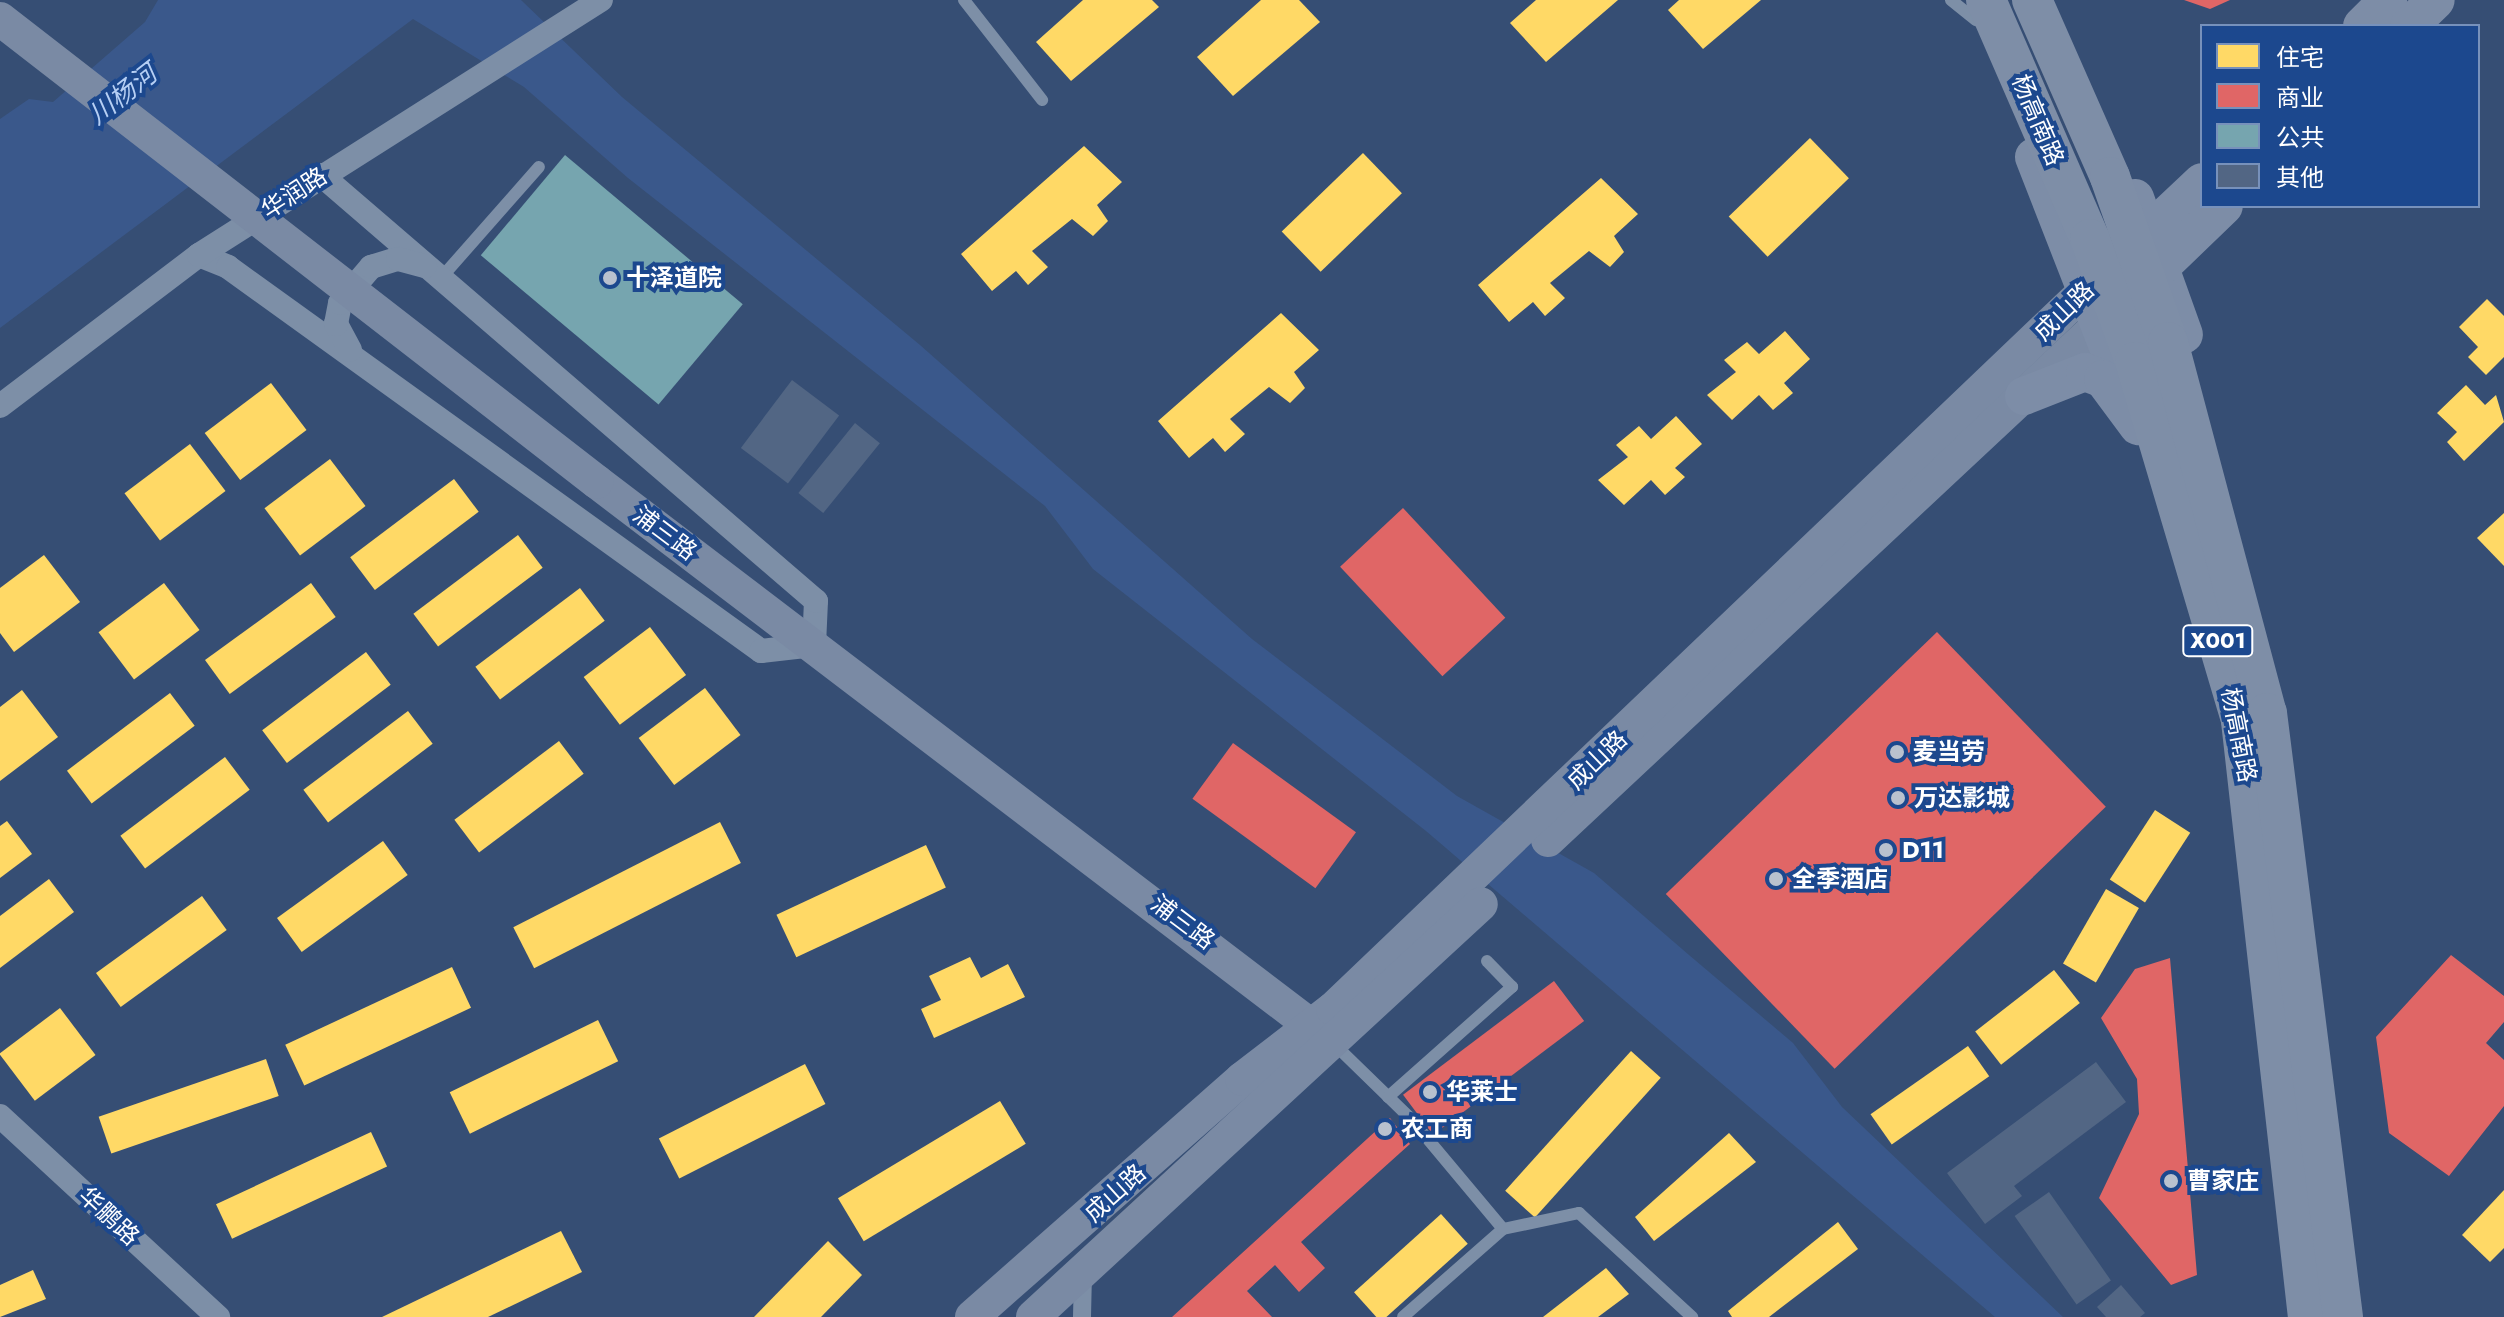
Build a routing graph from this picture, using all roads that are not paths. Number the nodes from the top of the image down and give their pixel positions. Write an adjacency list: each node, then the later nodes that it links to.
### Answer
1 (601, 0): 13 (street, 华润路)
2 (964, 0): 11 (lane)
3 (2032, 0): 41 (highway, 杨高南路 / X001, bridge)
4 (2050, 0): 16 (main road, 杨高南路 / X001)
5 (2388, 0): 9 (main road)
6 (2436, 0): 10 (main road)
7 (1970, 5): 19 (main road, 杨高南路 / X001); 40 (highway, 杨高南路 / X001, bridge)
8 (0, 19): 25 (main road, 浦三路, bridge)
9 (2364, 24)
10 (2411, 24)
11 (1042, 100)
12 (539, 167): 18 (lane)
13 (321, 175): 17 (street, 华润路); 18 (street)
14 (2200, 185): 16 (main road, 成山路)
15 (2221, 208): 16 (main road, 成山路)
16 (2156, 248): 19 (main road, 成山路); 20 (main road, 成山路); 42 (main road, 杨高南路 / X001)
17 (199, 255): 21 (street); 23 (street, 华润路)
18 (434, 272): 21 (street); 25 (street)
19 (2087, 289): 20 (main road, 杨高南路); 26 (main road, 成山路)
20 (2100, 324): 22 (main road, 成山路); 24 (main road, 杨高南路)
21 (355, 359): 25 (street)
22 (2024, 396): 24 (main road); 26 (main road, 成山路)
23 (0, 406)
24 (2138, 426): 39 (main road, 杨高南路 / X001)
25 (814, 645): 28 (main road, 浦三路)
26 (1556, 816): 28 (main road, 成山路)
27 (1487, 961): 29 (lane)
28 (1322, 1034): 29 (lane); 32 (main road, 成山路); 34 (main road, 成山路)
29 (1388, 1097): 31 (lane)
30 (0, 1116): 33 (street, 华鹏路)
31 (1503, 1229): 37 (lane); 38 (lane)
32 (1083, 1274): 35 (main road, 成山路); 36 (street)
33 (218, 1317)
34 (972, 1317)
35 (1033, 1317)
36 (1082, 1317)
37 (1403, 1317)
38 (1692, 1317)
39 (2295, 1317)
40 (2308, 1317)
41 (2343, 1317)
42 (2355, 1317)

